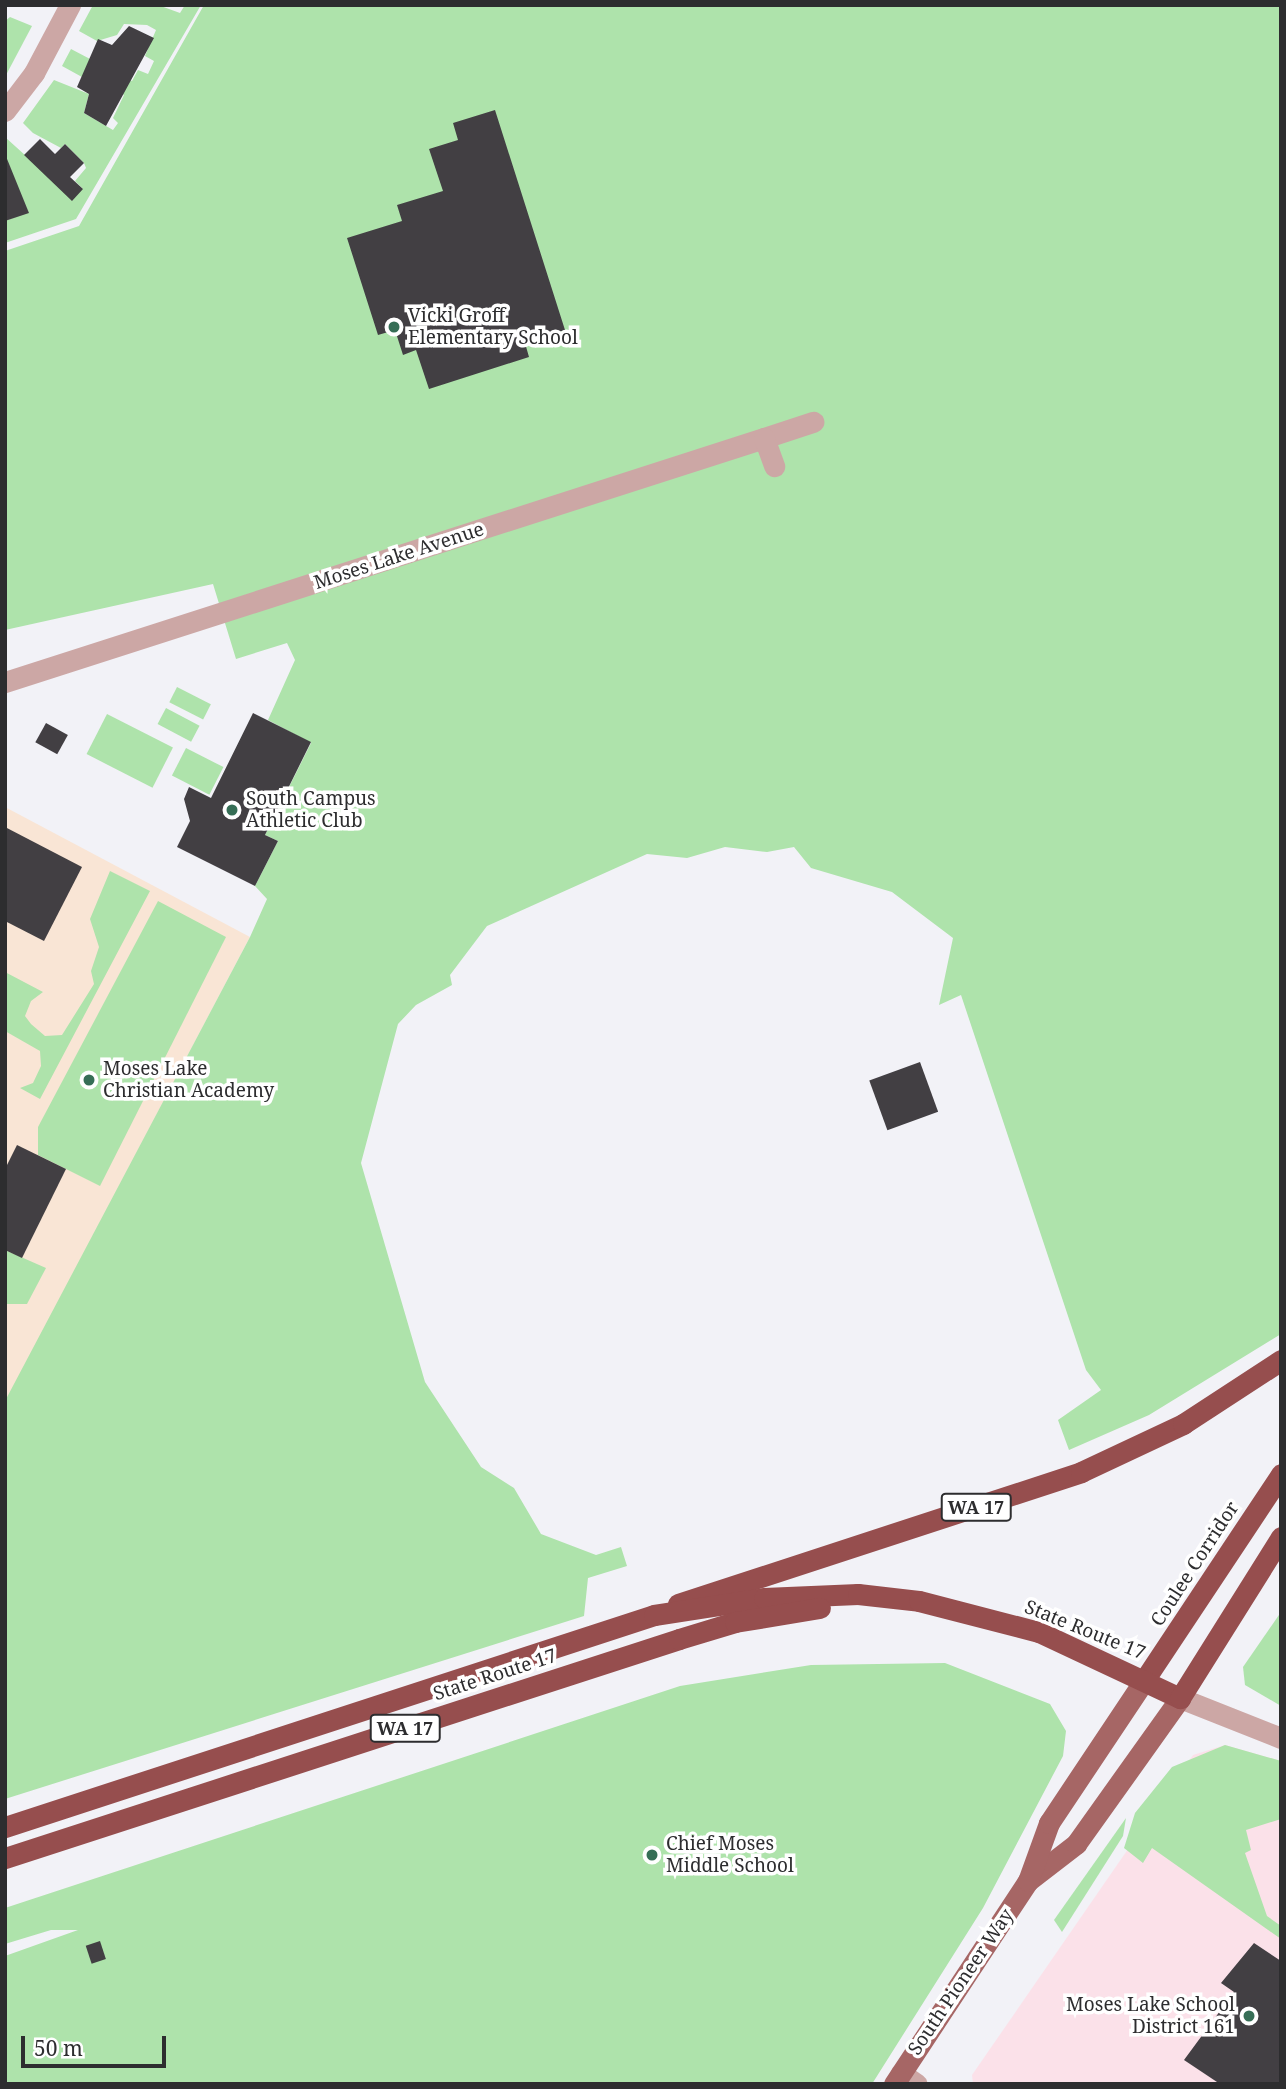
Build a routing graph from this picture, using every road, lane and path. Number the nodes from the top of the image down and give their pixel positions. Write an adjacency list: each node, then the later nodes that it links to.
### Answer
1 (70, 5): 2 (street)
2 (5, 111)
3 (813, 422): 4 (street, Moses Lake Avenue)
4 (764, 438): 5 (street); 6 (street, Moses Lake Avenue)
5 (774, 466)
6 (5, 682)
7 (1281, 1360): 11 (highway, WA 17)
8 (1281, 1474): 12 (highway, Coulee Corridor)
9 (1281, 1537): 13 (highway)
10 (969, 1613): 11 (highway, State Route 17 / WA 17); 12 (highway, State Route 17 / WA 17); 16 (highway, State Route 17 / WA 17)
11 (654, 1615): 15 (highway, State Route 17 / WA 17)
12 (1145, 1679): 13 (highway, State Route 17 / WA 17); 17 (main road, South Pioneer Way)
13 (1180, 1698): 14 (street); 17 (main road, South Pioneer Way)
14 (1281, 1738)
15 (5, 1827)
16 (5, 1858)
17 (1028, 1881): 18 (main road, South Pioneer Way)
18 (904, 2080)

